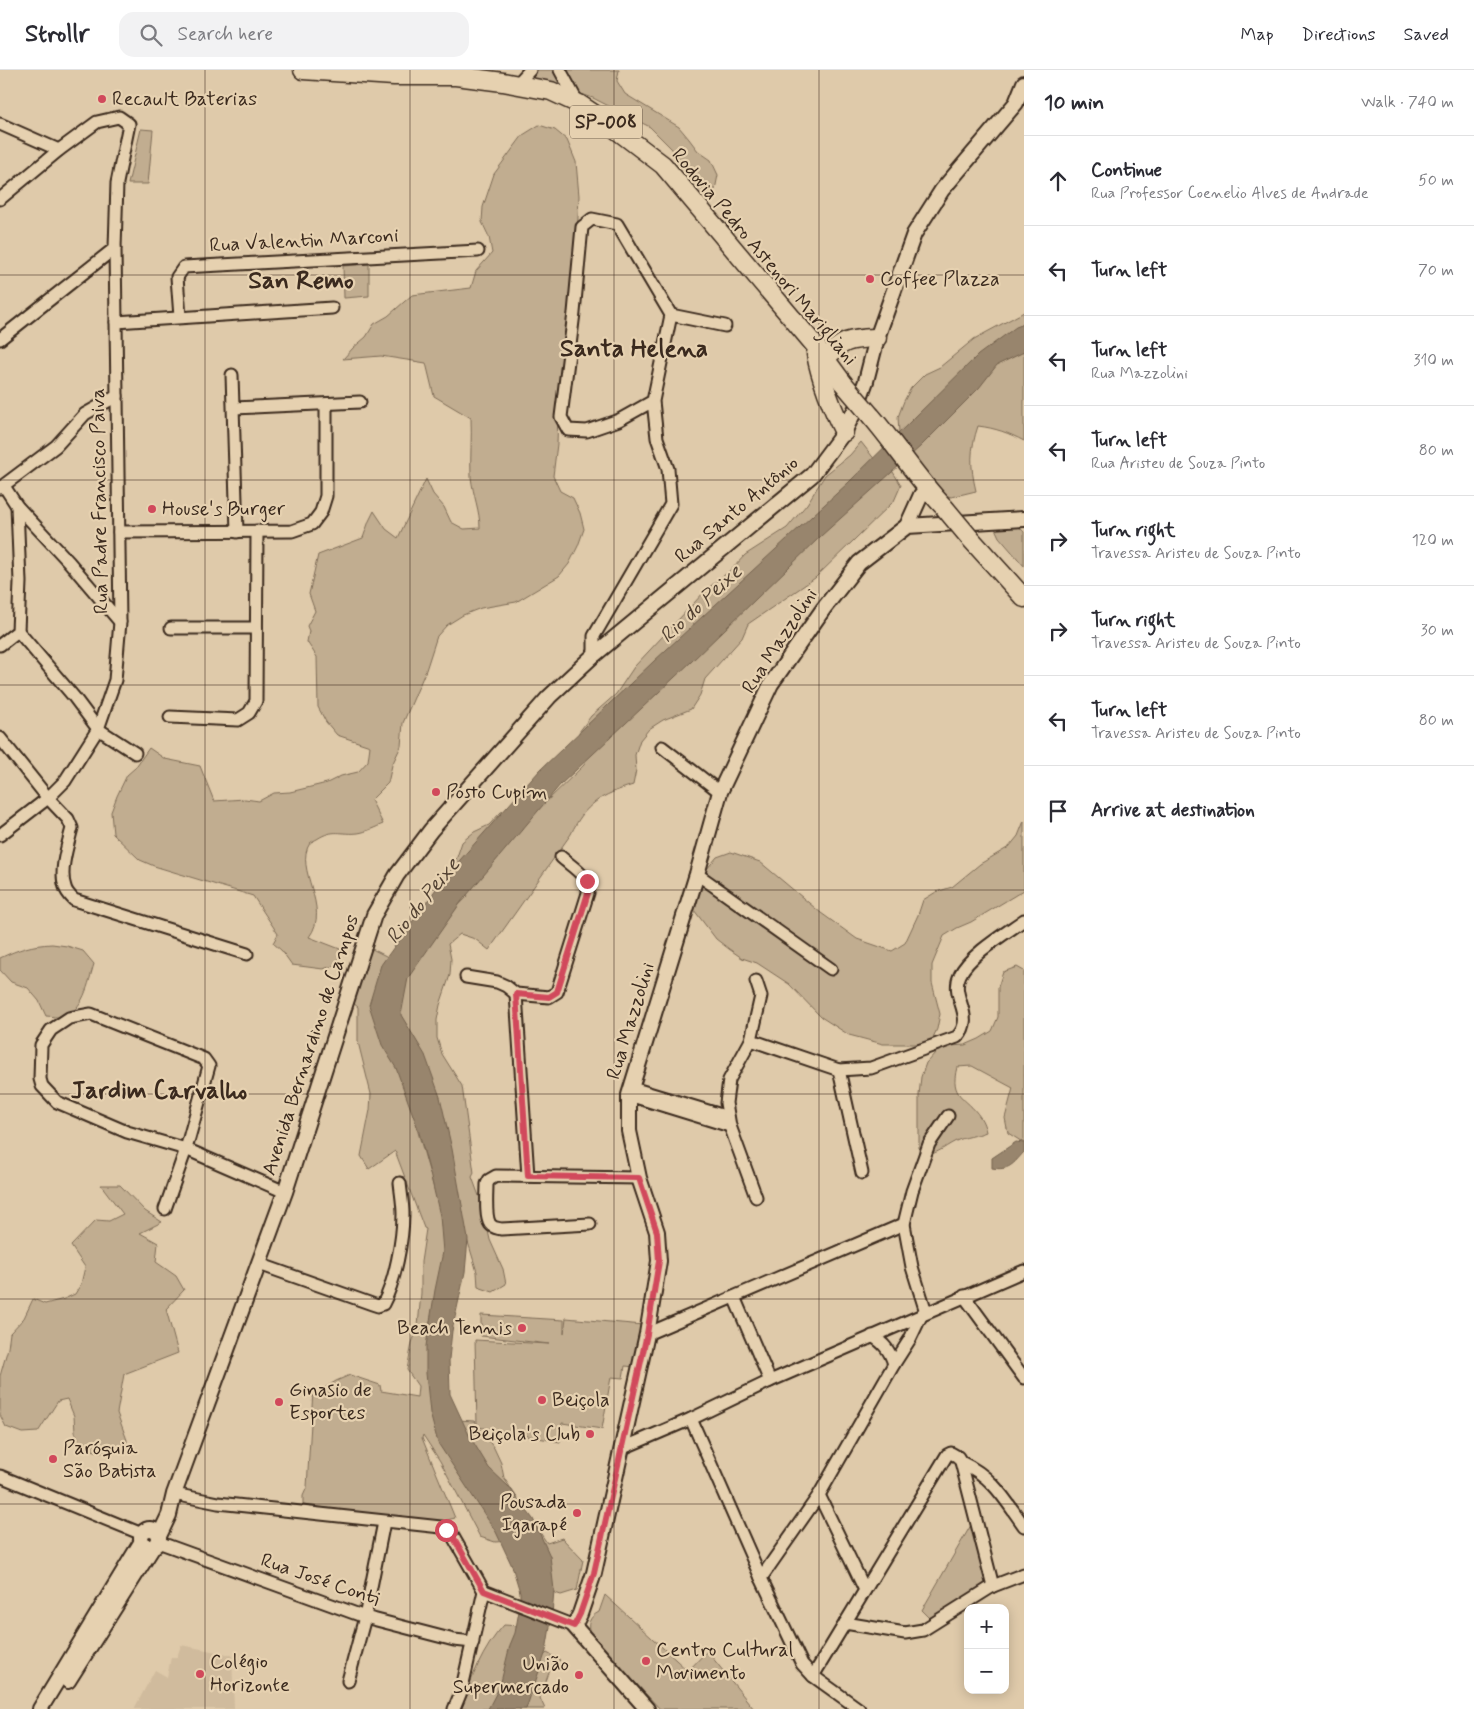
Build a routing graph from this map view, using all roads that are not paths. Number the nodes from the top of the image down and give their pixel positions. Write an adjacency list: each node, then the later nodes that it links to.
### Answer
1 (303, 70): 5 (main road, Rodovia Pedro Astenori Marigliani / SP-008)
2 (530, 70): 5 (street)
3 (560, 70): 6 (street)
4 (1024, 83): 17 (street, Rua Santo Antônio)
5 (517, 84): 6 (main road, Rodovia Pedro Astenori Marigliani / SP-008)
6 (579, 104): 19 (main road, Rodovia Pedro Astenori Marigliani / SP-008)
7 (0, 124): 8 (street)
8 (59, 150): 9 (street); 10 (street, Rua Padre Francisco Paiva)
9 (0, 199)
10 (114, 248): 15 (street, Rua Padre Francisco Paiva); 18 (street)
11 (478, 251): 14 (street, Rua Valentin Marconi)
12 (332, 308): 14 (street)
13 (671, 315): 16 (street); 22 (street); 22 (street)
14 (180, 317): 15 (street)
15 (116, 322): 21 (street, Rua Padre Francisco Paiva)
16 (725, 326)
17 (877, 338): 19 (main road); 26 (street, Rua Santo Antônio)
18 (0, 339)
19 (822, 354): 26 (main road); 27 (main road, Rodovia Pedro Astenori Marigliani / SP-008, bridge)
20 (232, 375): 25 (street)
21 (118, 396): 28 (street); 34 (street, Rua Padre Francisco Paiva)
22 (653, 401): 41 (street)
23 (360, 402): 24 (street)
24 (326, 404): 25 (street); 33 (street)
25 (234, 408): 32 (street)
26 (844, 432): 41 (street, Rua Santo Antônio)
27 (923, 485): 31 (street, Rua Mazzolini); 35 (main road, Rodovia Pedro Astenori Marigliani / SP-008, bridge)
28 (2, 487): 29 (street)
29 (17, 506): 36 (street); 39 (street)
30 (1024, 520): 31 (street)
31 (907, 526): 47 (street, Rua Mazzolini)
32 (236, 528): 33 (street); 34 (street)
33 (258, 531): 38 (street)
34 (119, 532): 36 (street, Rua Padre Francisco Paiva)
35 (1024, 598)
36 (120, 622): 43 (street, Rua Padre Francisco Paiva)
37 (171, 628): 38 (street)
38 (256, 628): 42 (street)
39 (18, 631): 40 (street); 43 (street)
40 (0, 645)
41 (594, 655): 68 (street, Avenida Bernardino de Campos)
42 (170, 718)
43 (98, 729): 46 (street); 48 (street, Rua Padre Francisco Paiva)
44 (0, 738): 48 (street)
45 (662, 747): 47 (street)
46 (135, 753)
47 (720, 792): 51 (street, Rua Mazzolini)
48 (48, 798): 49 (street, Rua Padre Francisco Paiva); 53 (street)
49 (0, 835)
50 (561, 857): 57 (street)
51 (697, 874): 54 (street); 60 (street, Rua Mazzolini)
52 (1024, 920): 59 (street)
53 (247, 954)
54 (831, 969)
55 (466, 977): 57 (street)
56 (756, 980): 58 (street)
57 (516, 994): 65 (street)
58 (751, 1040): 59 (street); 62 (street)
59 (839, 1070): 64 (street)
60 (630, 1091): 62 (street); 66 (street, Rua Mazzolini)
61 (948, 1116): 72 (street)
62 (729, 1121): 69 (street)
63 (186, 1149): 63 (street); 68 (street); 70 (street)
64 (862, 1173)
65 (528, 1176): 66 (street); 71 (street)
66 (639, 1178): 78 (street, Rua Mazzolini)
67 (400, 1183): 73 (street)
68 (285, 1192): 73 (street, Avenida Bernardino de Campos)
69 (756, 1196)
70 (165, 1209)
71 (590, 1224)
72 (904, 1224): 76 (street); 77 (street)
73 (259, 1264): 87 (street, Avenida Bernardino de Campos)
74 (1024, 1271): 75 (street)
75 (964, 1296): 77 (street); 81 (street)
76 (734, 1297): 78 (street); 82 (street)
77 (924, 1313): 79 (street); 80 (street)
78 (647, 1334): 84 (street, Rua Mazzolini)
79 (872, 1336): 80 (street); 82 (street)
80 (894, 1364): 88 (street)
81 (1022, 1372)
82 (770, 1381): 83 (street)
83 (691, 1419): 84 (street); 93 (street)
84 (623, 1448): 98 (street, Rua Mazzolini)
85 (961, 1462): 90 (street); 94 (street); 95 (street)
86 (0, 1476): 91 (street, Rua José Conti)
87 (174, 1494): 89 (street); 91 (street, Avenida Bernardino de Campos)
88 (819, 1495): 93 (street); 95 (street)
89 (384, 1522): 96 (street); 97 (street)
90 (1024, 1526)
91 (150, 1538): 97 (street, Rua José Conti); 103 (street, Avenida Bernardino de Campos); 104 (street, Avenida Bernardino de Campos)
92 (1024, 1574): 94 (street)
93 (761, 1578): 101 (street)
94 (993, 1586): 99 (street)
95 (865, 1590): 99 (street)
96 (484, 1591): 98 (street); 100 (street)
97 (365, 1617): 100 (street, Rua José Conti); 102 (street)
98 (568, 1623): 106 (street)
99 (844, 1623): 101 (street)
100 (473, 1642): 105 (street)
101 (813, 1676): 107 (street)
102 (348, 1681)
103 (40, 1709)
104 (50, 1709)
105 (454, 1709)
106 (647, 1709)
107 (859, 1709)

